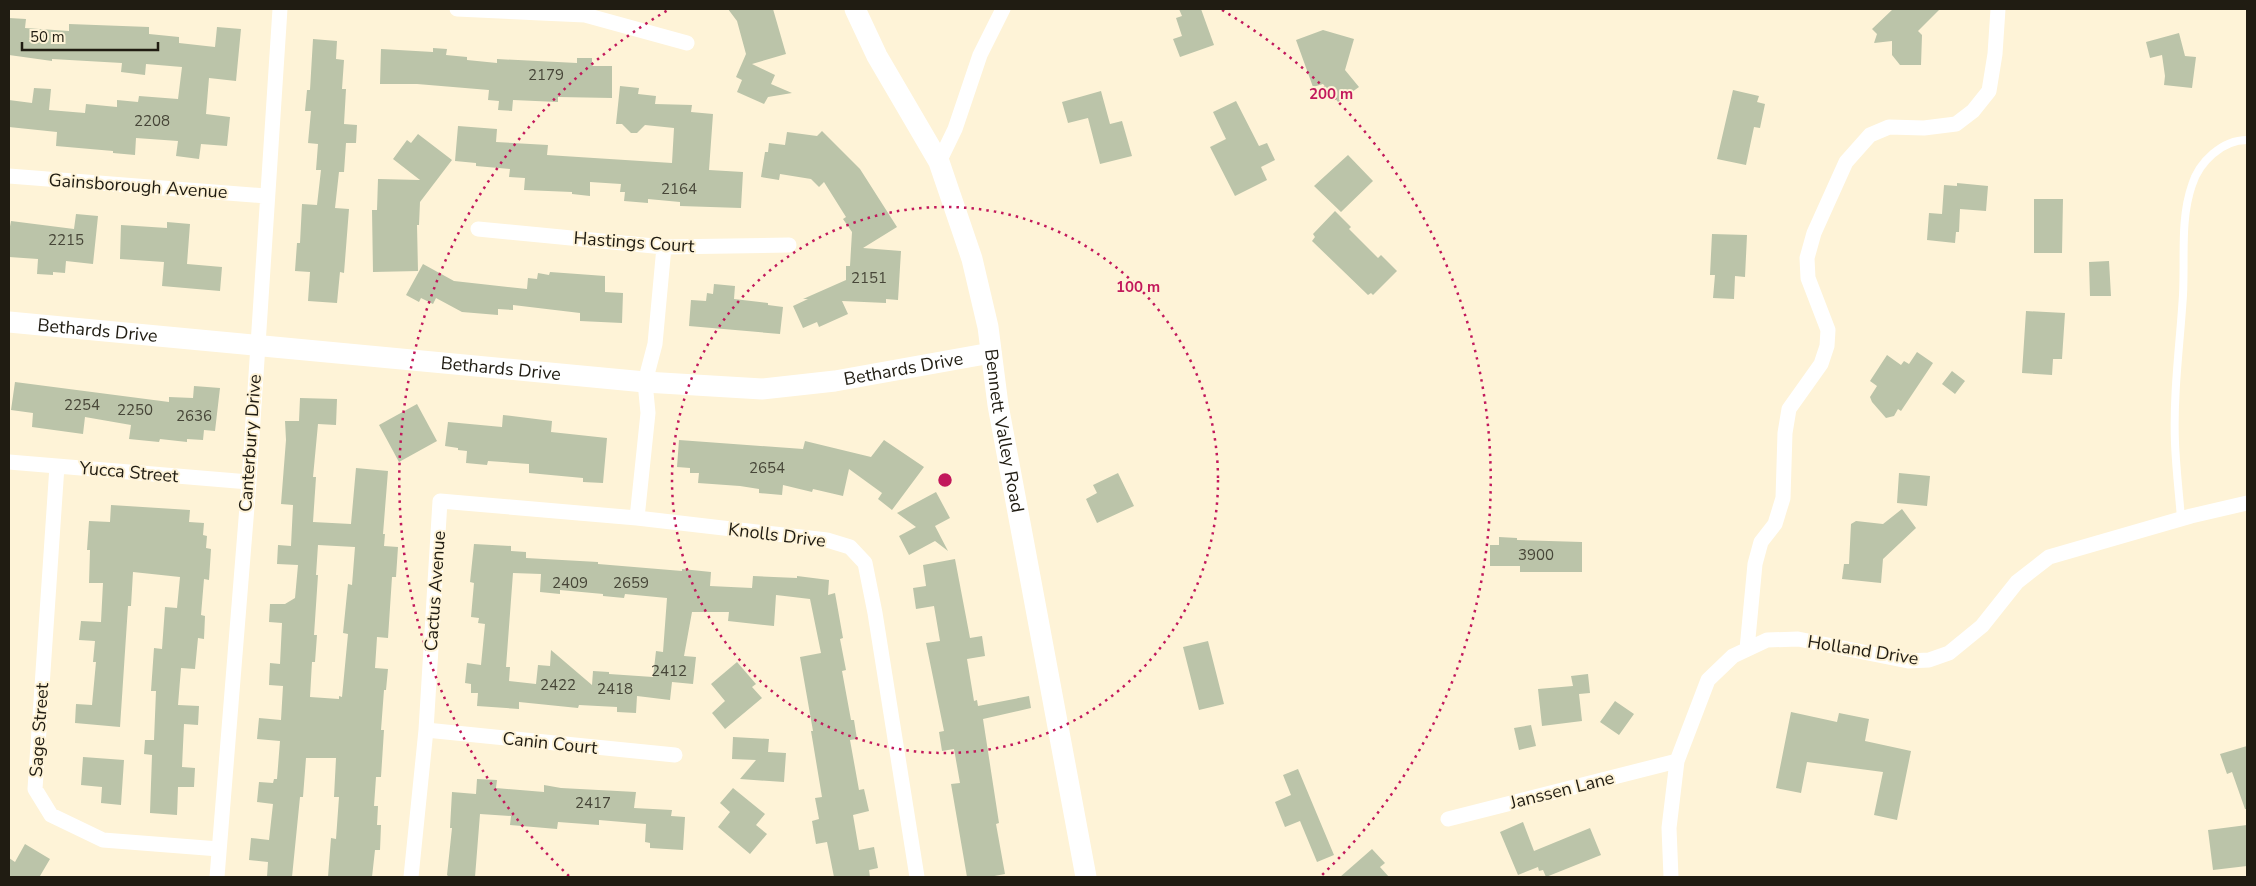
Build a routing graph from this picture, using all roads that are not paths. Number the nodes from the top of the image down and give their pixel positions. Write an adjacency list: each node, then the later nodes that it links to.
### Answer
1 (280, 9): 11 (street, Canterbury Drive)
2 (456, 9): 6 (street)
3 (855, 9): 9 (street, Bennett Valley Road)
4 (1003, 9): 9 (street)
5 (1998, 9): 25 (street)
6 (585, 12): 7 (street)
7 (687, 43)
8 (2247, 140): 24 (lane)
9 (939, 162): 17 (street, Bennett Valley Road)
10 (9, 176): 11 (street, Gainsborough Avenue)
11 (266, 196): 16 (street, Canterbury Drive)
12 (478, 229): 14 (street, Hastings Court)
13 (789, 245): 14 (street, Hastings Court)
14 (664, 247): 18 (street)
15 (9, 322): 16 (street, Bethards Drive)
16 (256, 344): 18 (street, Bethards Drive); 21 (street, Canterbury Drive)
17 (991, 353): 18 (street, Bethards Drive); 34 (street, Bennett Valley Road)
18 (645, 382): 23 (street)
19 (9, 462): 20 (street, Yucca Street)
20 (57, 466): 21 (street, Yucca Street); 30 (street, Sage Street)
21 (249, 482): 30 (street, Canterbury Drive)
22 (2247, 503): 24 (street, Holland Drive)
23 (637, 518): 26 (street, Cactus Avenue); 33 (street, Knolls Drive)
24 (2182, 518): 25 (street, Holland Drive)
25 (1747, 649): 28 (street, Holland Drive)
26 (426, 730): 27 (street, Canin Court); 32 (street, Cactus Avenue)
27 (675, 755)
28 (1677, 761): 29 (street, Janssen Lane); 35 (street, Holland Drive)
29 (1448, 819)
30 (219, 849): 31 (street, Canterbury Drive)
31 (217, 877)
32 (410, 877)
33 (917, 877)
34 (1086, 877)
35 (1671, 877)

